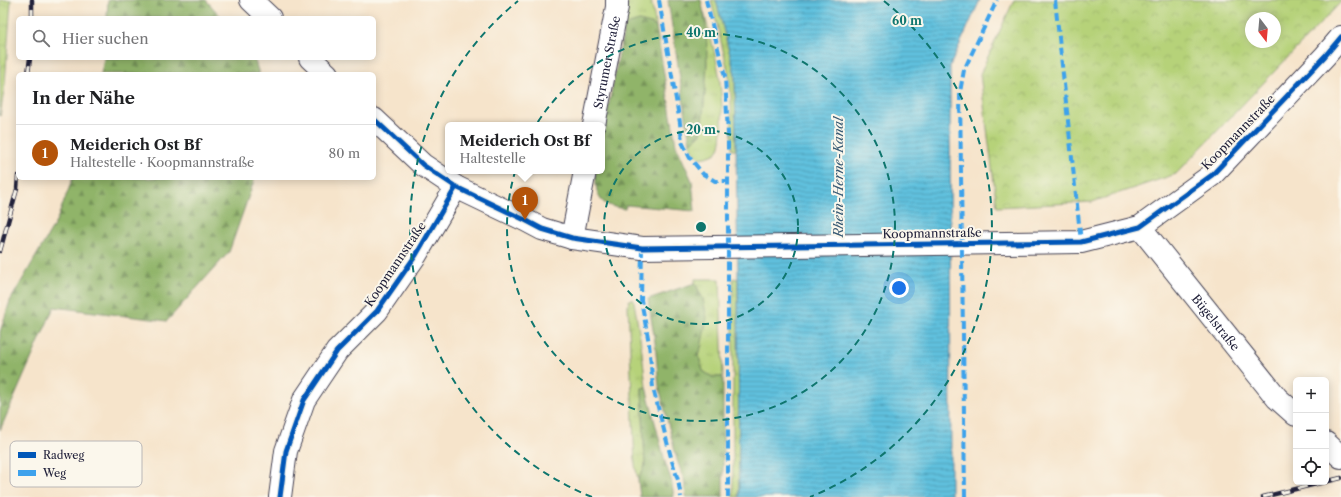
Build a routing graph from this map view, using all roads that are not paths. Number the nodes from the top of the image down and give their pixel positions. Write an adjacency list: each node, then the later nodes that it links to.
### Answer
1 (252, 0): 3 (street)
2 (617, 0): 8 (street, Styrumer Straße)
3 (268, 16)
4 (1341, 37): 11 (street, Koopmannstraße)
5 (312, 60): 6 (street)
6 (325, 72)
7 (376, 121): 10 (street, Koopmannstraße)
8 (595, 122)
9 (584, 174): 12 (street)
10 (456, 187): 12 (street, Koopmannstraße); 16 (street, Koopmannstraße)
11 (1140, 227): 12 (street, Koopmannstraße); 13 (street, Bügelstraße)
12 (572, 238)
13 (1294, 413)
14 (1329, 446): 15 (street)
15 (1341, 457)
16 (280, 497)

